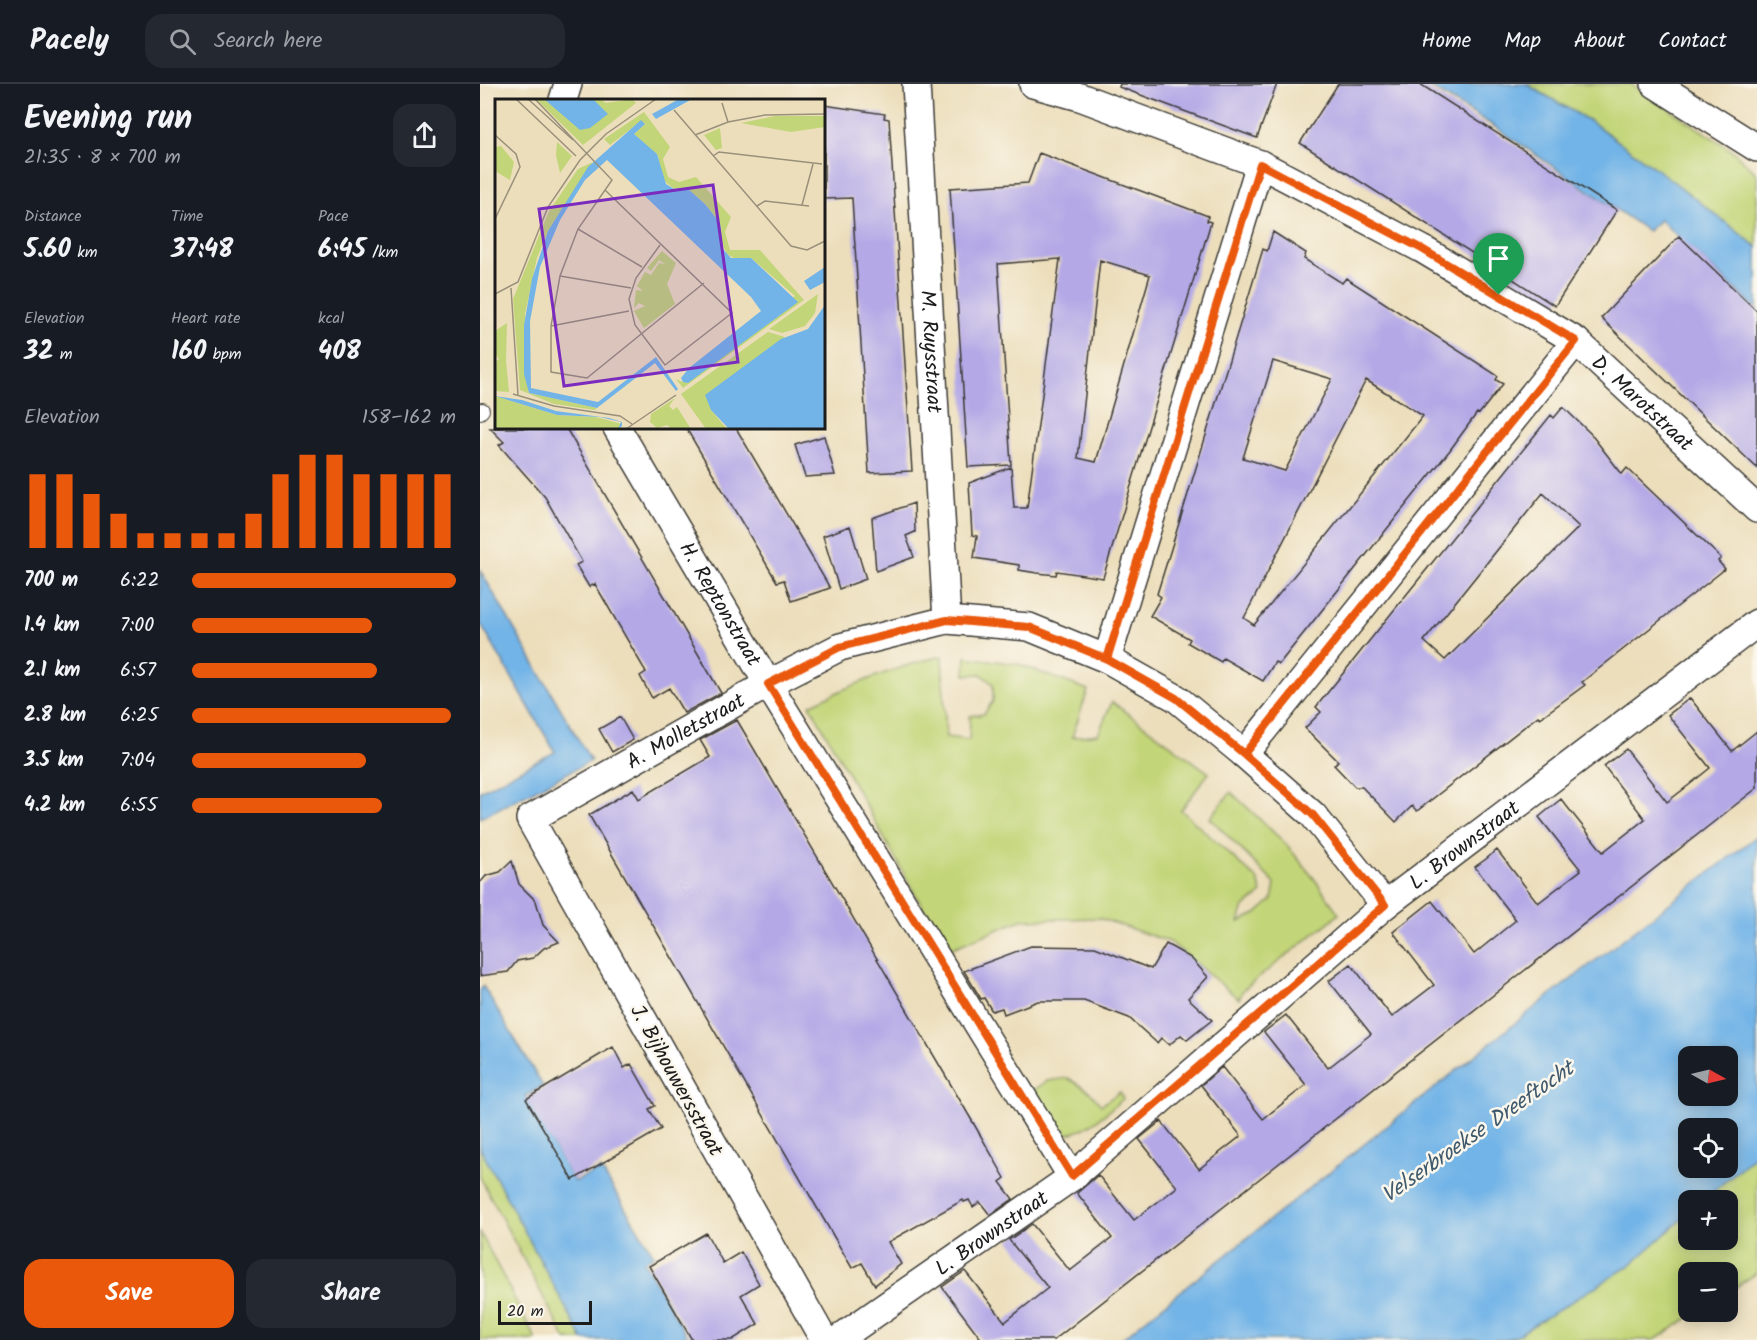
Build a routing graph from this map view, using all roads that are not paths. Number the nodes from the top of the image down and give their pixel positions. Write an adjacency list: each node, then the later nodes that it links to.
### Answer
1 (568, 84): 5 (street)
2 (916, 84): 11 (street, M. Ruysstraat)
3 (1033, 84): 7 (street, D. Marotstraat)
4 (1655, 84): 6 (street)
5 (563, 99)
6 (1757, 148)
7 (1260, 164): 8 (street, D. Marotstraat); 13 (street)
8 (1576, 341): 10 (street, D. Marotstraat); 15 (street)
9 (618, 429): 14 (street, H. Reptonstraat)
10 (1757, 508)
11 (947, 620): 13 (street, A. Molletstraat); 14 (street, A. Molletstraat)
12 (1757, 623): 17 (street, L. Brownstraat)
13 (1107, 659): 15 (street, A. Molletstraat)
14 (768, 684): 16 (street, A. Molletstraat); 18 (street, H. Reptonstraat)
15 (1244, 754): 17 (street, A. Molletstraat)
16 (530, 819): 19 (street, J. Bijhouwersstraat)
17 (1385, 905): 18 (street, L. Brownstraat)
18 (1072, 1176): 20 (street, L. Brownstraat)
19 (824, 1340)
20 (837, 1340)

